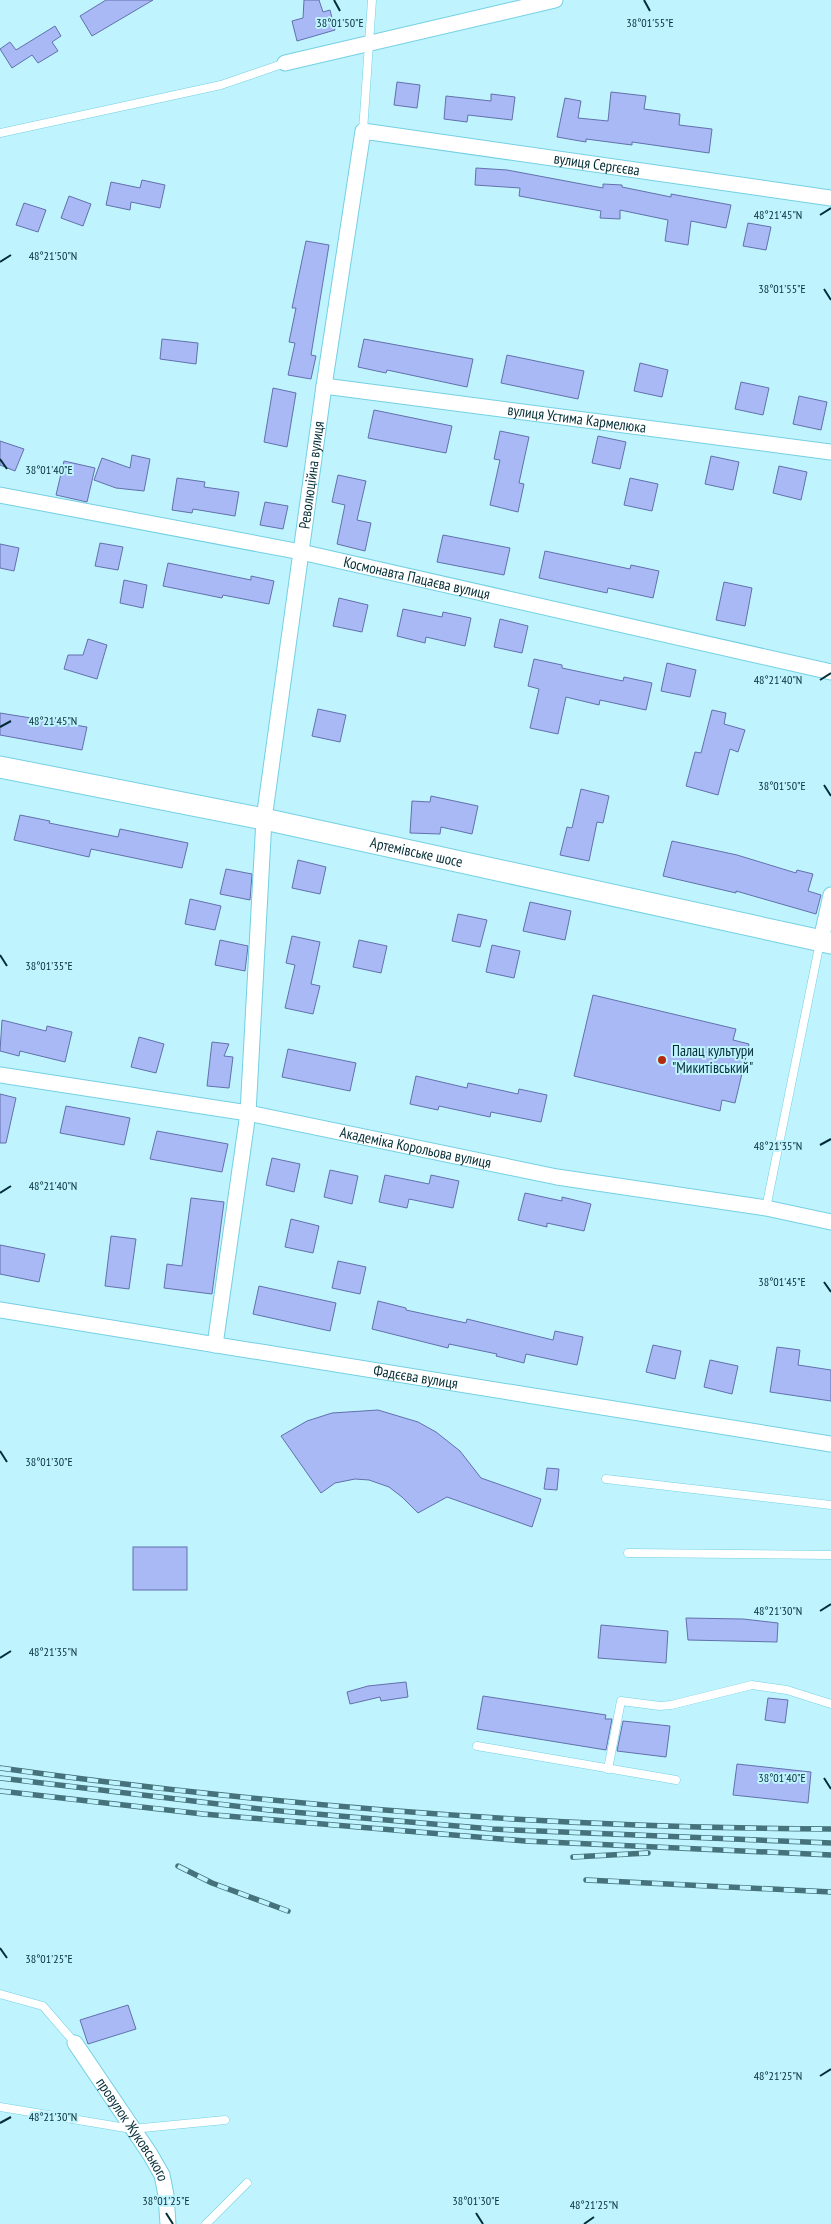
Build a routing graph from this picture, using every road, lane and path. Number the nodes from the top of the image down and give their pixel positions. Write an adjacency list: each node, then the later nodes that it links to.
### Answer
1 (372, 0): 3 (lane)
2 (555, 0): 3 (street)
3 (368, 44): 4 (street); 5 (lane)
4 (285, 63): 6 (lane)
5 (364, 130): 7 (street, вулиця Сергєєва); 8 (street, Революційна вулиця)
6 (0, 133)
7 (831, 198)
8 (324, 386): 9 (street, вулиця Устима Кармелюка); 11 (street, Революційна вулиця)
9 (831, 452)
10 (0, 495): 11 (street, Космонавта Пацаєва вулиця)
11 (301, 552): 12 (street, Космонавта Пацаєва вулиця); 14 (street, Революційна вулиця)
12 (831, 672)
13 (0, 767): 14 (main road, Артемівське шосе)
14 (264, 819): 16 (main road, Артемівське шосе); 18 (street, Революційна вулиця)
15 (831, 895): 16 (street)
16 (826, 942): 19 (lane)
17 (0, 1074): 18 (street, Академіка Корольова вулиця)
18 (248, 1113): 19 (street, Академіка Корольова вулиця); 22 (street, Революційна вулиця)
19 (766, 1208): 20 (street, Академіка Корольова вулиця)
20 (831, 1222)
21 (0, 1310): 22 (street, Фадєєва вулиця)
22 (215, 1345): 23 (street, Фадєєва вулиця)
23 (831, 1444)
24 (606, 1479): 25 (lane)
25 (831, 1505)
26 (628, 1553): 27 (lane)
27 (831, 1555)
28 (831, 1704): 30 (lane)
29 (476, 1746): 30 (lane)
30 (608, 1768): 31 (lane)
31 (676, 1780)
32 (0, 1994): 33 (lane)
33 (76, 2043): 36 (street, провулок Жуковського)
34 (0, 2108): 36 (lane)
35 (224, 2120): 36 (lane)
36 (132, 2130): 38 (street, провулок Жуковського)
37 (248, 2183): 39 (lane)
38 (168, 2224)
39 (206, 2224)

